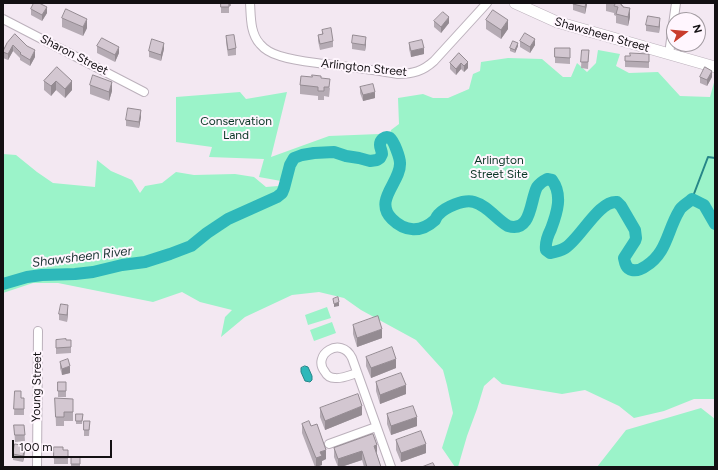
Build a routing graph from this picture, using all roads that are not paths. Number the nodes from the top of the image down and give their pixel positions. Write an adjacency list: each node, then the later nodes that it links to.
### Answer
1 (250, 3): 2 (street, Arlington Street)
2 (487, 3)
3 (515, 3): 6 (main road, Shawsheen Street)
4 (676, 3): 6 (street)
5 (3, 19): 8 (street, Sharon Street)
6 (669, 54): 7 (main road, Shawsheen Street)
7 (715, 67)
8 (144, 92)
9 (38, 331): 13 (street, Young Street)
10 (357, 373): 10 (street); 11 (street)
11 (376, 427): 12 (street); 14 (street)
12 (329, 444)
13 (37, 467)
14 (391, 467)

